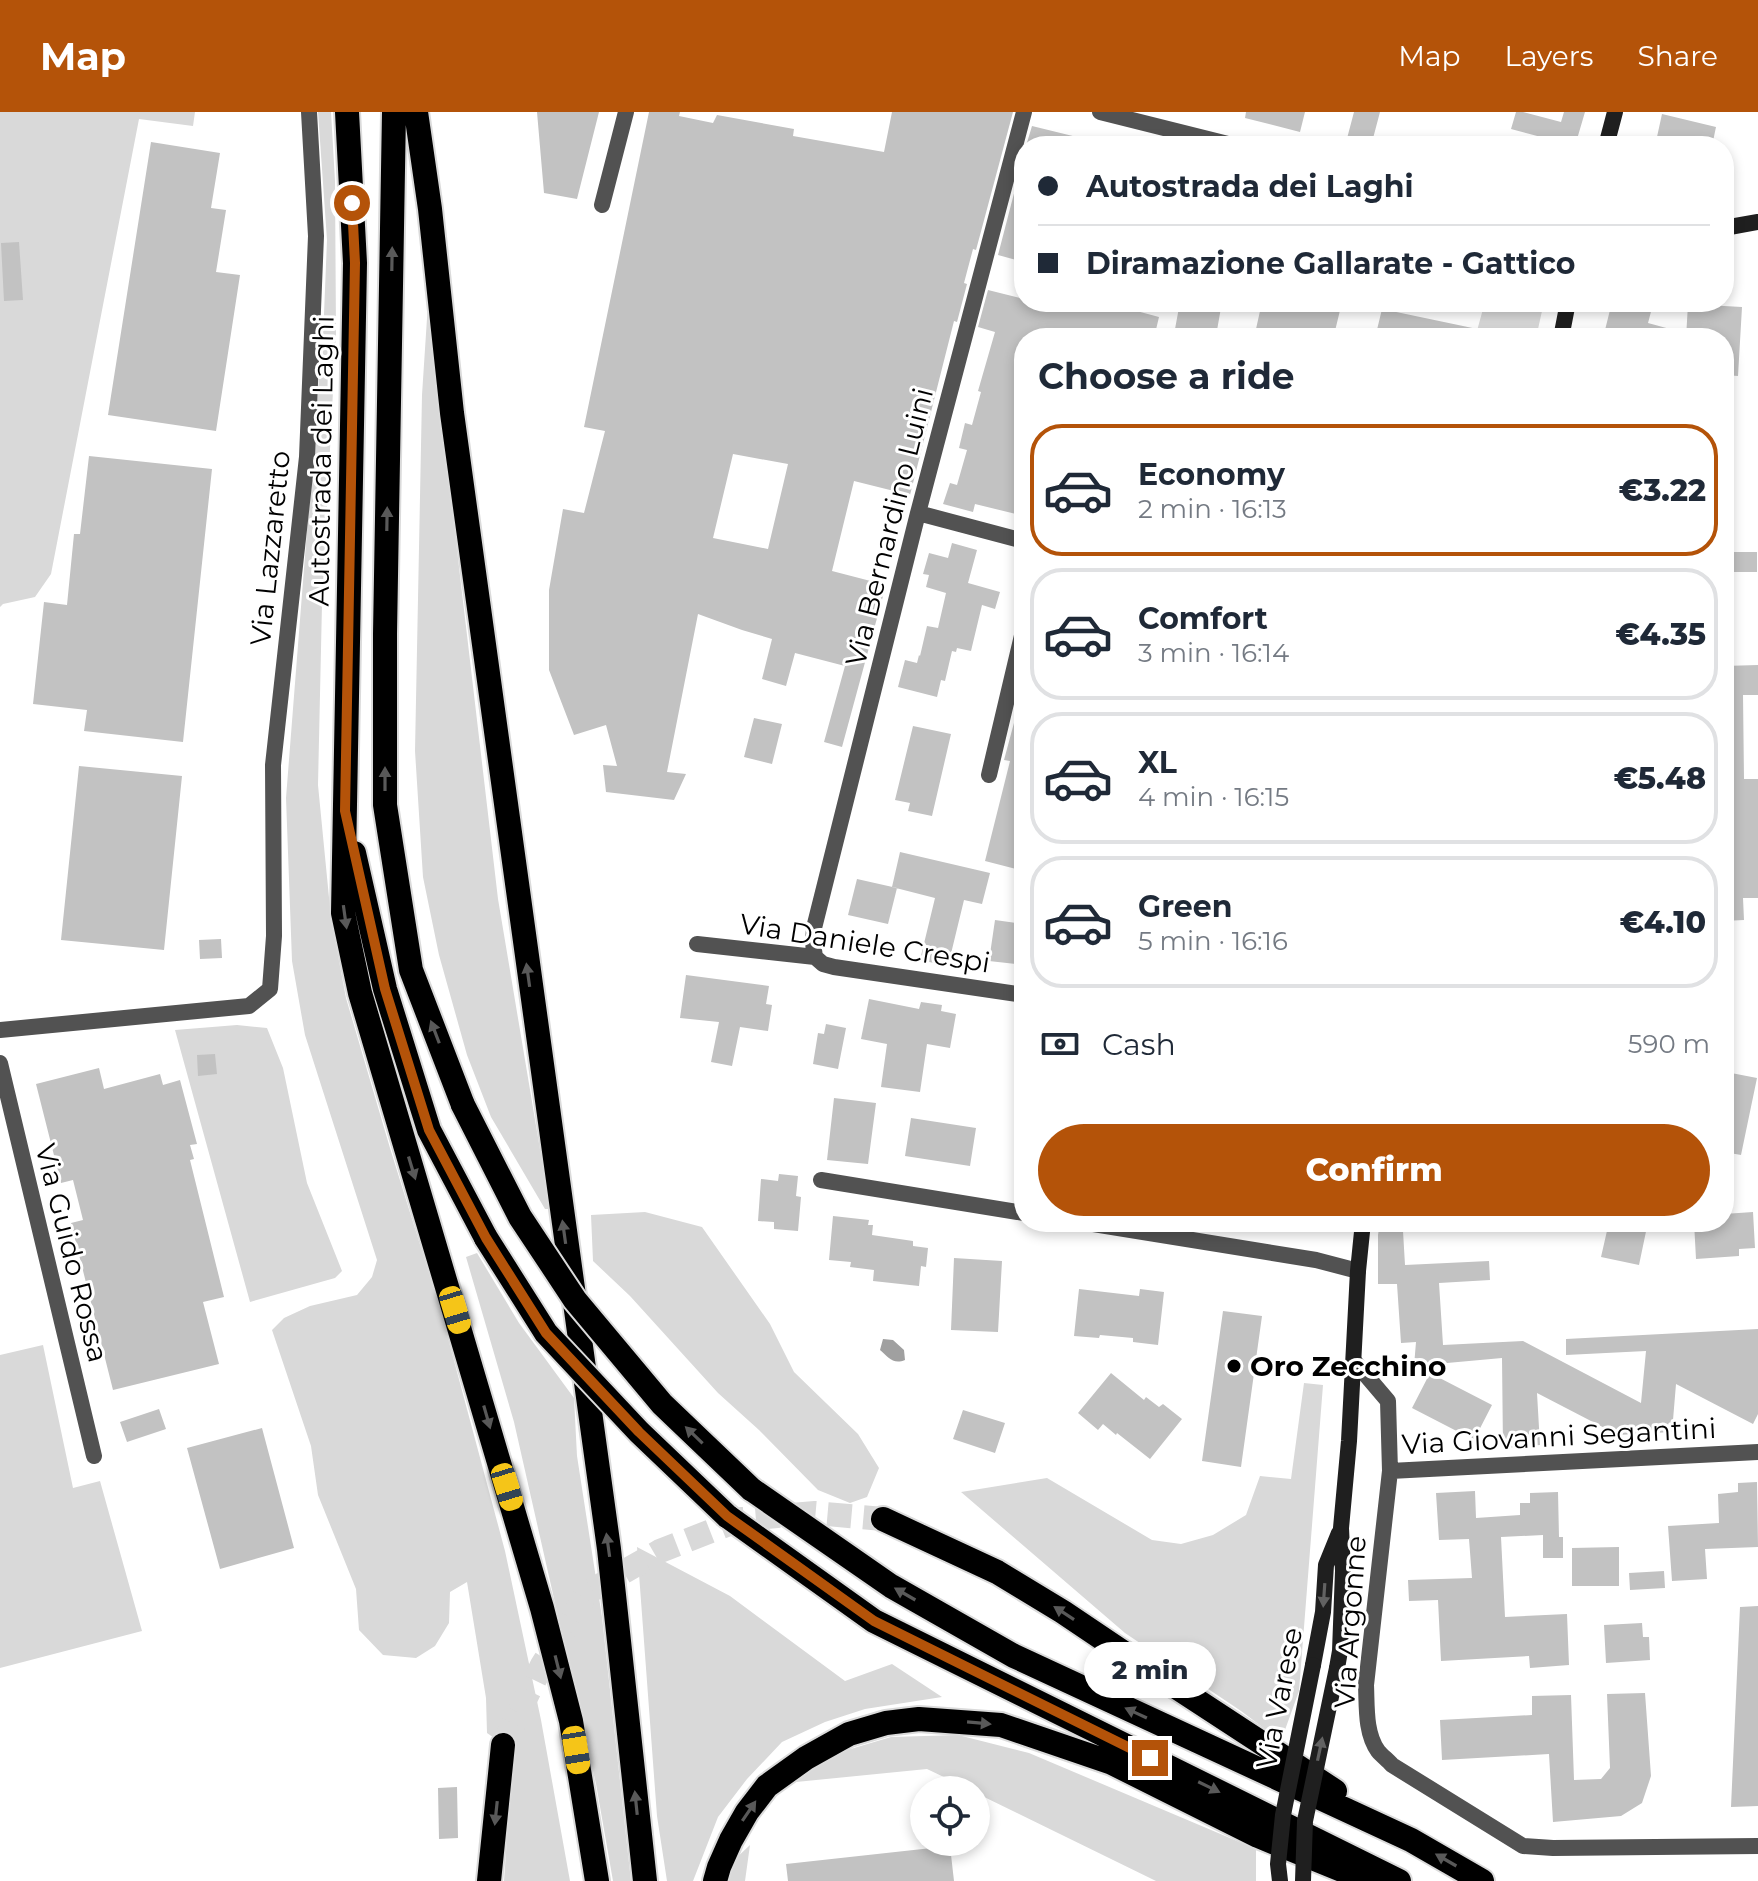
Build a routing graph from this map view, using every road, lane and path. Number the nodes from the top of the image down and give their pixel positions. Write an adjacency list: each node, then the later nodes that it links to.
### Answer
1 (309, 112): 24 (street, Via Lazzaretto)
2 (347, 112): 20 (highway, Autostrada dei Laghi)
3 (394, 112): 38 (highway, one-way to 3, bridge)
4 (416, 112): 42 (highway, one-way to 4)
5 (626, 112): 13 (street)
6 (1024, 112): 9 (street, Via Bernardino Luini)
7 (1100, 112): 10 (street)
8 (1615, 112): 11 (main road)
9 (1018, 136)
10 (1196, 136)
11 (1609, 136)
12 (1014, 150): 16 (street, Via Bernardino Luini)
13 (602, 205)
14 (1758, 222): 15 (main road)
15 (1734, 226)
16 (918, 513): 17 (street); 22 (street, Via Bernardino Luini)
17 (1014, 538)
18 (1014, 669): 19 (street)
19 (989, 775)
20 (345, 811): 41 (highway, one-way to 41); 47 (highway, one-way to 47, bridge)
21 (697, 944): 22 (street, Via Daniele Crespi)
22 (815, 957): 23 (street, Via Daniele Crespi)
23 (1014, 994)
24 (0, 1030)
25 (0, 1063): 33 (street, Via Guido Rossa)
26 (821, 1180): 27 (street)
27 (1014, 1211)
28 (1143, 1232): 30 (street)
29 (1362, 1232): 30 (main road, Via Varese)
30 (1358, 1271): 31 (main road, Via Varese)
31 (1354, 1361): 34 (street, Via Giovanni Segantini); 36 (main road, Via Varese)
32 (1758, 1452): 34 (street, Via Giovanni Segantini)
33 (94, 1456)
34 (1390, 1471): 39 (street, Via Argonne)
35 (883, 1519): 38 (highway, one-way to 35)
36 (1341, 1528): 44 (main road, Via Varese, one-way to 44, bridge); 45 (main road, Via Varese, one-way to 36, bridge)
37 (503, 1745): 40 (highway, one-way to 40)
38 (1411, 1840): 48 (highway, one-way to 38)
39 (1758, 1846)
40 (489, 1881)
41 (597, 1881)
42 (645, 1881)
43 (715, 1881): 46 (highway, one-way to 46)
44 (1280, 1881)
45 (1303, 1881)
46 (1369, 1881)
47 (1399, 1881)
48 (1482, 1881)

